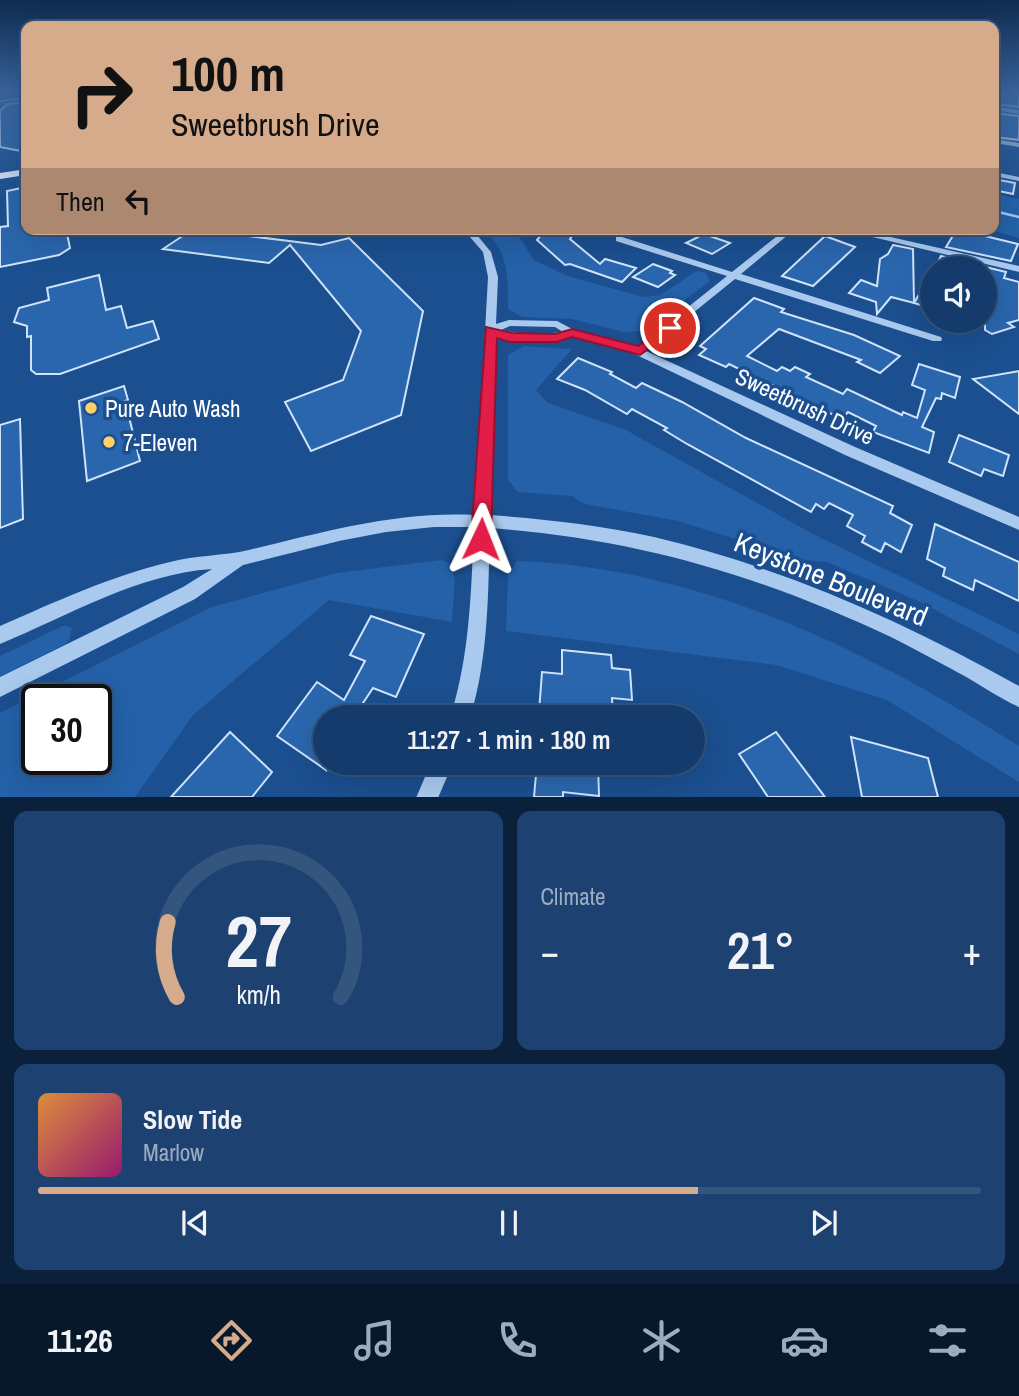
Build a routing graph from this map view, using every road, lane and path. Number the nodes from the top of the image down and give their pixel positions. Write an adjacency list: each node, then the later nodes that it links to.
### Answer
1 (999, 142): 2 (street)
2 (1019, 145)
3 (21, 167): 4 (main road)
4 (0, 169)
5 (21, 173): 7 (main road)
6 (999, 175): 8 (street)
7 (0, 176)
8 (1019, 179)
9 (474, 235): 15 (street)
10 (784, 235): 14 (street)
11 (869, 235): 13 (street)
12 (619, 239): 14 (street)
13 (1019, 269)
14 (736, 276): 16 (street); 17 (street)
15 (491, 330): 17 (street, Sweetbrush Drive); 18 (street)
16 (937, 339)
17 (640, 351): 19 (street, Sweetbrush Drive)
18 (481, 521): 20 (street, Keystone Boulevard); 23 (street, Keystone Boulevard); 24 (street)
19 (1019, 524)
20 (240, 559): 21 (street, Keystone Boulevard); 22 (street, Keystone Boulevard)
21 (0, 635)
22 (0, 687)
23 (1019, 697)
24 (464, 705)
25 (437, 775): 26 (street)
26 (427, 797)

